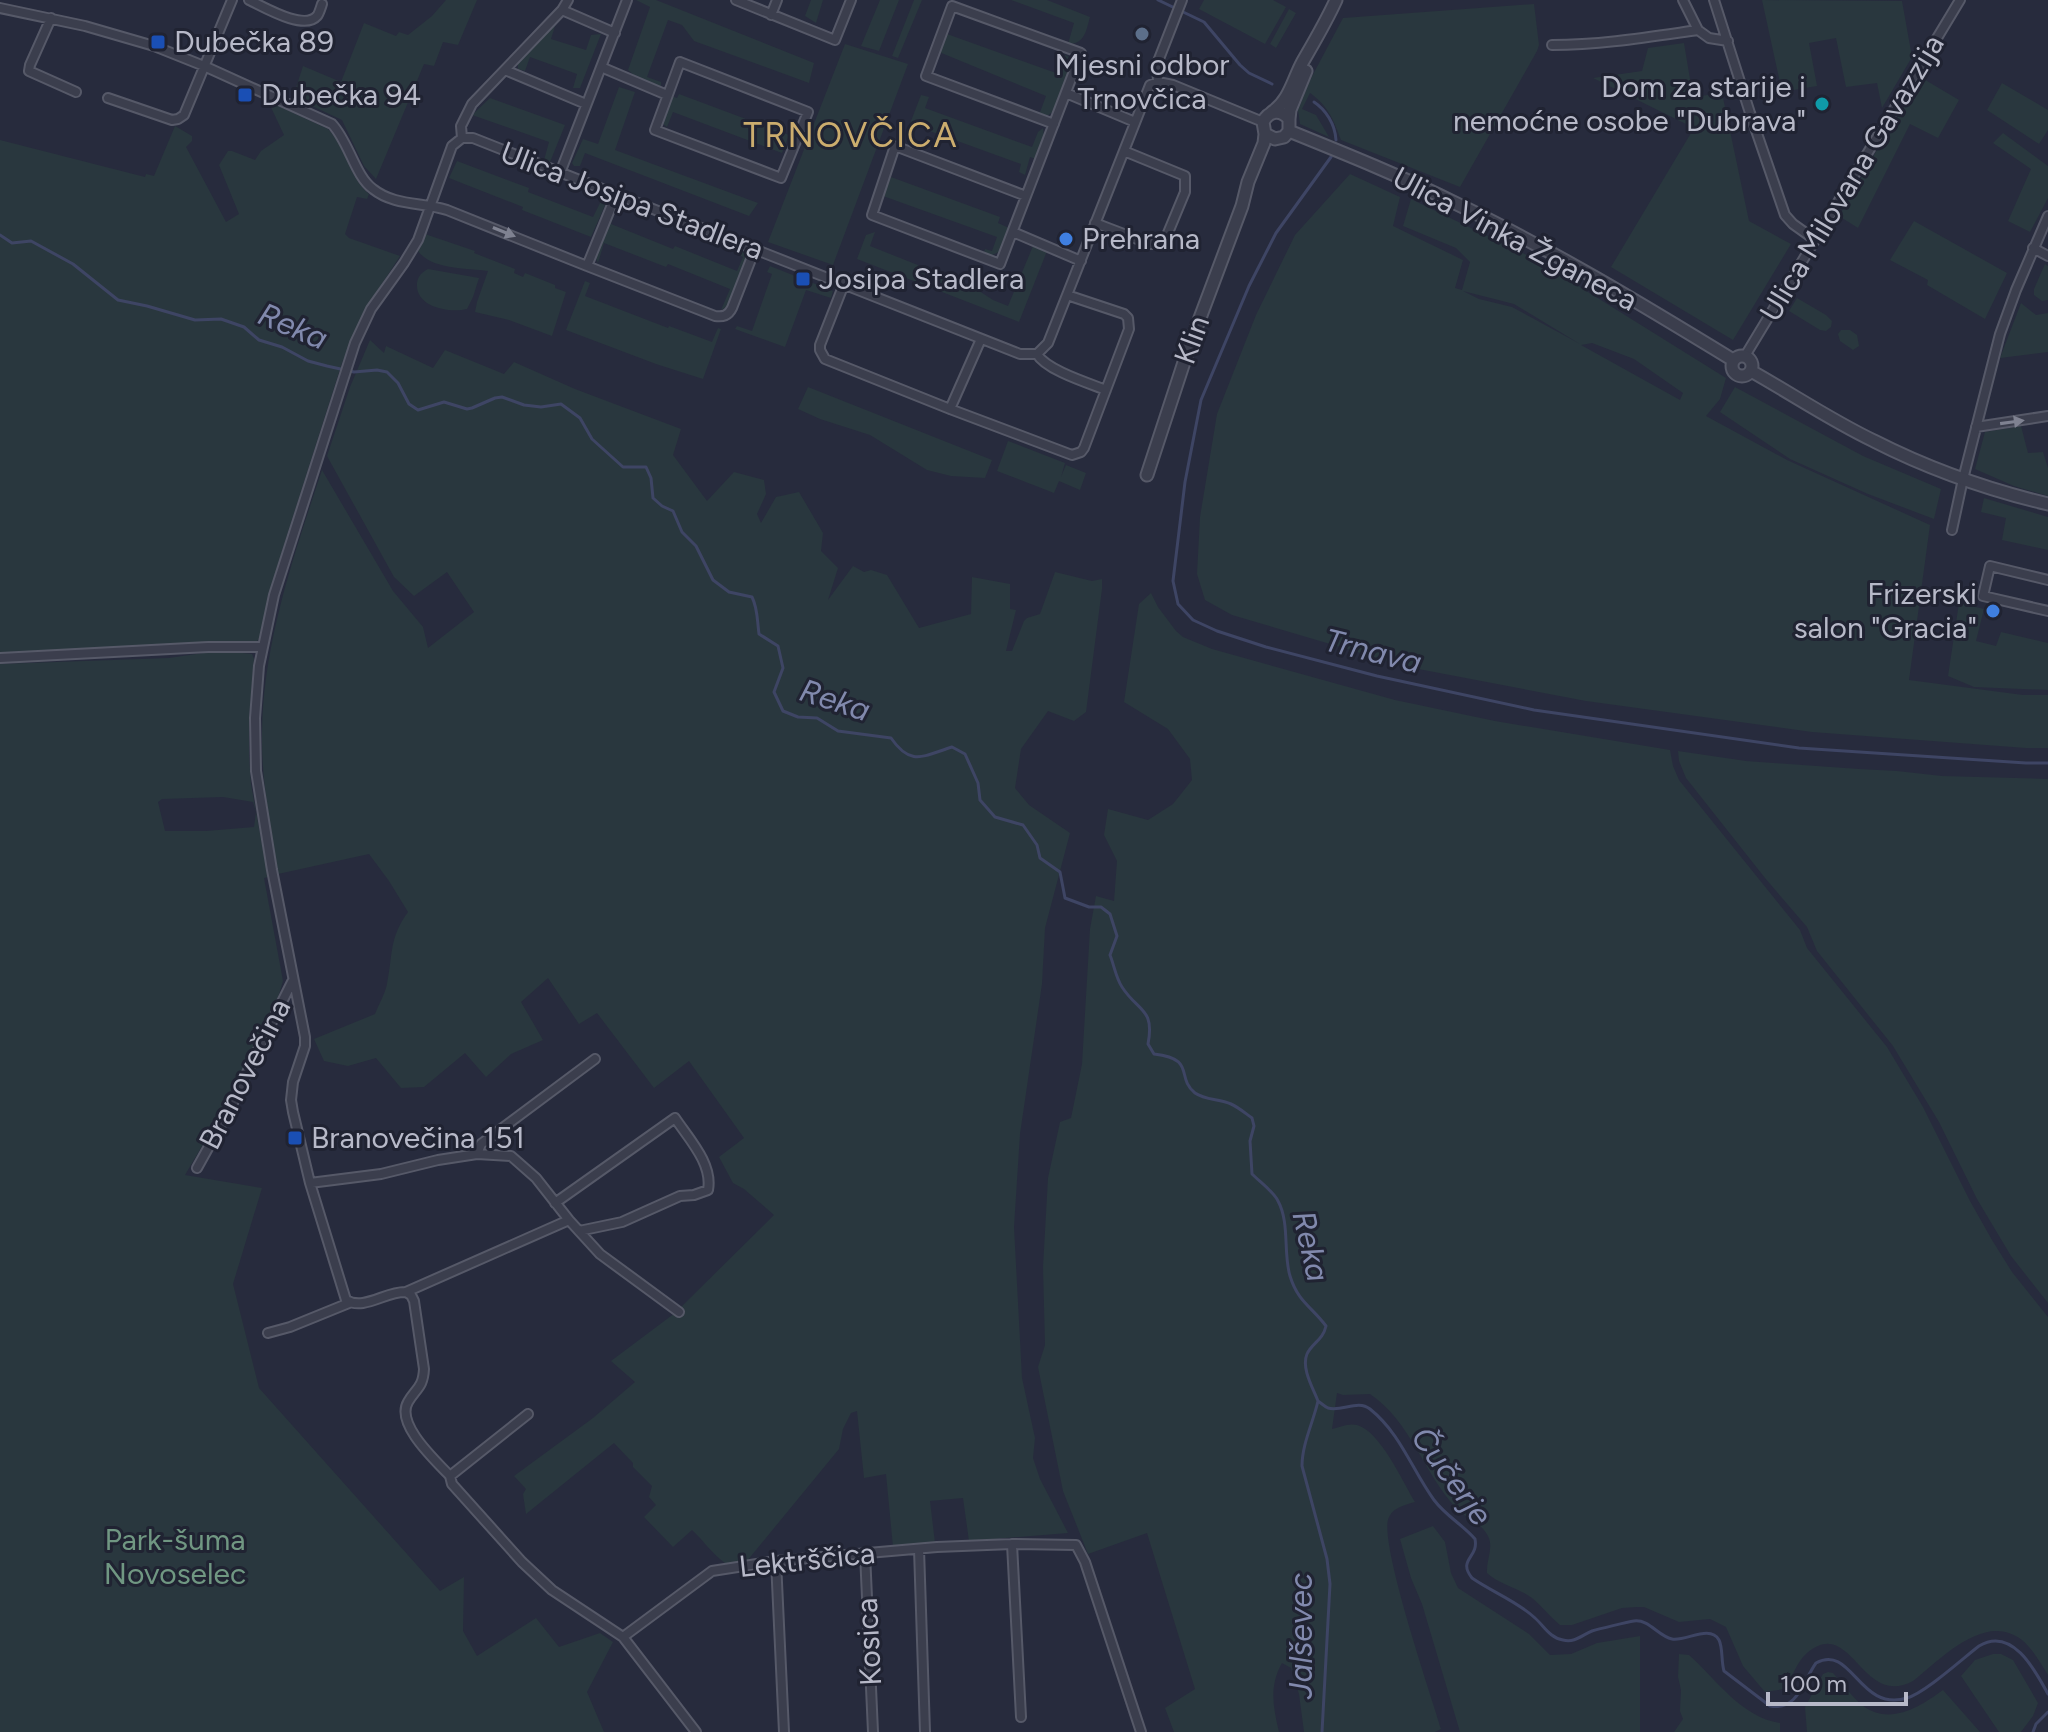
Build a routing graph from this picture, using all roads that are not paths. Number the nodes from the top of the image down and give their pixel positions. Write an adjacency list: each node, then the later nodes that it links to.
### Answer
1 (232, 0): 23 (street)
2 (249, 0): 13 (street)
3 (568, 0): 15 (street, Branovečina)
4 (627, 0): 19 (street)
5 (736, 0): 16 (street)
6 (777, 0): 16 (street)
7 (851, 0): 16 (street)
8 (1336, 0): 20 (street, Klin)
9 (1683, 0): 18 (street)
10 (1714, 0): 21 (street)
11 (1960, 0): 47 (street, Ulica Milovana Gavazzija)
12 (1181, 1): 26 (street)
13 (322, 4)
14 (0, 8): 17 (street)
15 (562, 10): 19 (street); 25 (street, Branovečina)
16 (771, 15)
17 (51, 18): 23 (street); 27 (street)
18 (1698, 30): 21 (street); 22 (street)
19 (615, 33): 24 (street)
20 (1320, 33): 33 (street, Klin); 35 (street, Klin)
21 (1728, 41): 47 (street)
22 (1552, 45)
23 (204, 66): 30 (street); 42 (street)
24 (601, 67): 29 (street); 31 (street)
25 (505, 70): 31 (street); 36 (street, Branovečina)
26 (1158, 82): 32 (street); 33 (street)
27 (76, 92)
28 (1066, 93): 32 (street); 34 (street); 34 (street)
29 (667, 95): 29 (street)
30 (108, 98)
31 (586, 104): 39 (street)
32 (1135, 122): 38 (street)
33 (1267, 123): 35 (street, Ulica Vinka Žganeca); 37 (street); 43 (street, Klin)
34 (1054, 124): 41 (street)
35 (1289, 125): 37 (street); 57 (street, Ulica Vinka Žganeca)
36 (462, 138): 39 (street, Ulica Josipa Stadlera); 42 (street, Branovečina)
37 (1279, 139): 43 (street, Klin)
38 (1124, 151): 45 (street); 45 (street)
39 (560, 173): 40 (street, Ulica Josipa Stadlera)
40 (616, 195): 49 (street, Ulica Josipa Stadlera); 52 (street)
41 (1026, 196): 46 (street); 46 (street)
42 (431, 205): 52 (street, one-way to 52); 69 (street, Branovečina)
43 (1242, 206): 63 (street, Klin)
44 (2048, 216): 48 (street)
45 (1095, 223): 51 (street)
46 (1013, 232): 51 (street)
47 (1814, 239): 57 (street, Ulica Milovana Gavazzija)
48 (2033, 248): 50 (street); 62 (street)
49 (755, 249): 52 (street); 53 (street, Ulica Josipa Stadlera)
50 (2048, 256)
51 (1081, 261): 54 (street)
52 (587, 266)
53 (844, 284): 55 (street, Ulica Josipa Stadlera); 60 (street)
54 (1067, 295): 56 (street); 59 (street)
55 (981, 339): 56 (street, Ulica Josipa Stadlera); 60 (street)
56 (1037, 354): 59 (street, Ulica Josipa Stadlera)
57 (1739, 358): 58 (street); 58 (street, Ulica Vinka Žganeca)
58 (1751, 371): 64 (street)
59 (1106, 390): 60 (street)
60 (950, 409)
61 (2048, 416): 62 (street, one-way to 61)
62 (1976, 427): 64 (street)
63 (1147, 475)
64 (1963, 479): 65 (street); 66 (street)
65 (2048, 504)
66 (1952, 530)
67 (2048, 580): 68 (street)
68 (2048, 611)
69 (262, 647): 70 (street); 71 (street, Branovečina)
70 (0, 658)
71 (293, 981): 74 (street, Branovečina); 75 (street, Branovečina)
72 (595, 1059): 73 (street)
73 (477, 1154): 75 (street); 76 (street)
74 (197, 1168)
75 (310, 1183): 80 (street, Branovečina)
76 (555, 1203): 77 (street); 78 (street)
77 (569, 1220): 78 (street); 79 (street)
78 (579, 1231): 81 (street)
79 (406, 1292): 80 (street); 84 (street)
80 (349, 1303): 82 (street)
81 (679, 1312)
82 (268, 1333)
83 (528, 1414): 84 (street)
84 (450, 1476): 89 (street)
85 (1012, 1544): 86 (street, Lektrščica); 90 (street); 95 (street, Lektrščica)
86 (919, 1549): 87 (street, Lektrščica); 94 (street)
87 (865, 1553): 88 (street, Lektrščica); 93 (street, Kosica)
88 (776, 1561): 89 (street, Lektrščica); 92 (street)
89 (623, 1637): 91 (street)
90 (1021, 1717)
91 (696, 1732)
92 (784, 1732)
93 (873, 1732)
94 (925, 1732)
95 (1141, 1732)

